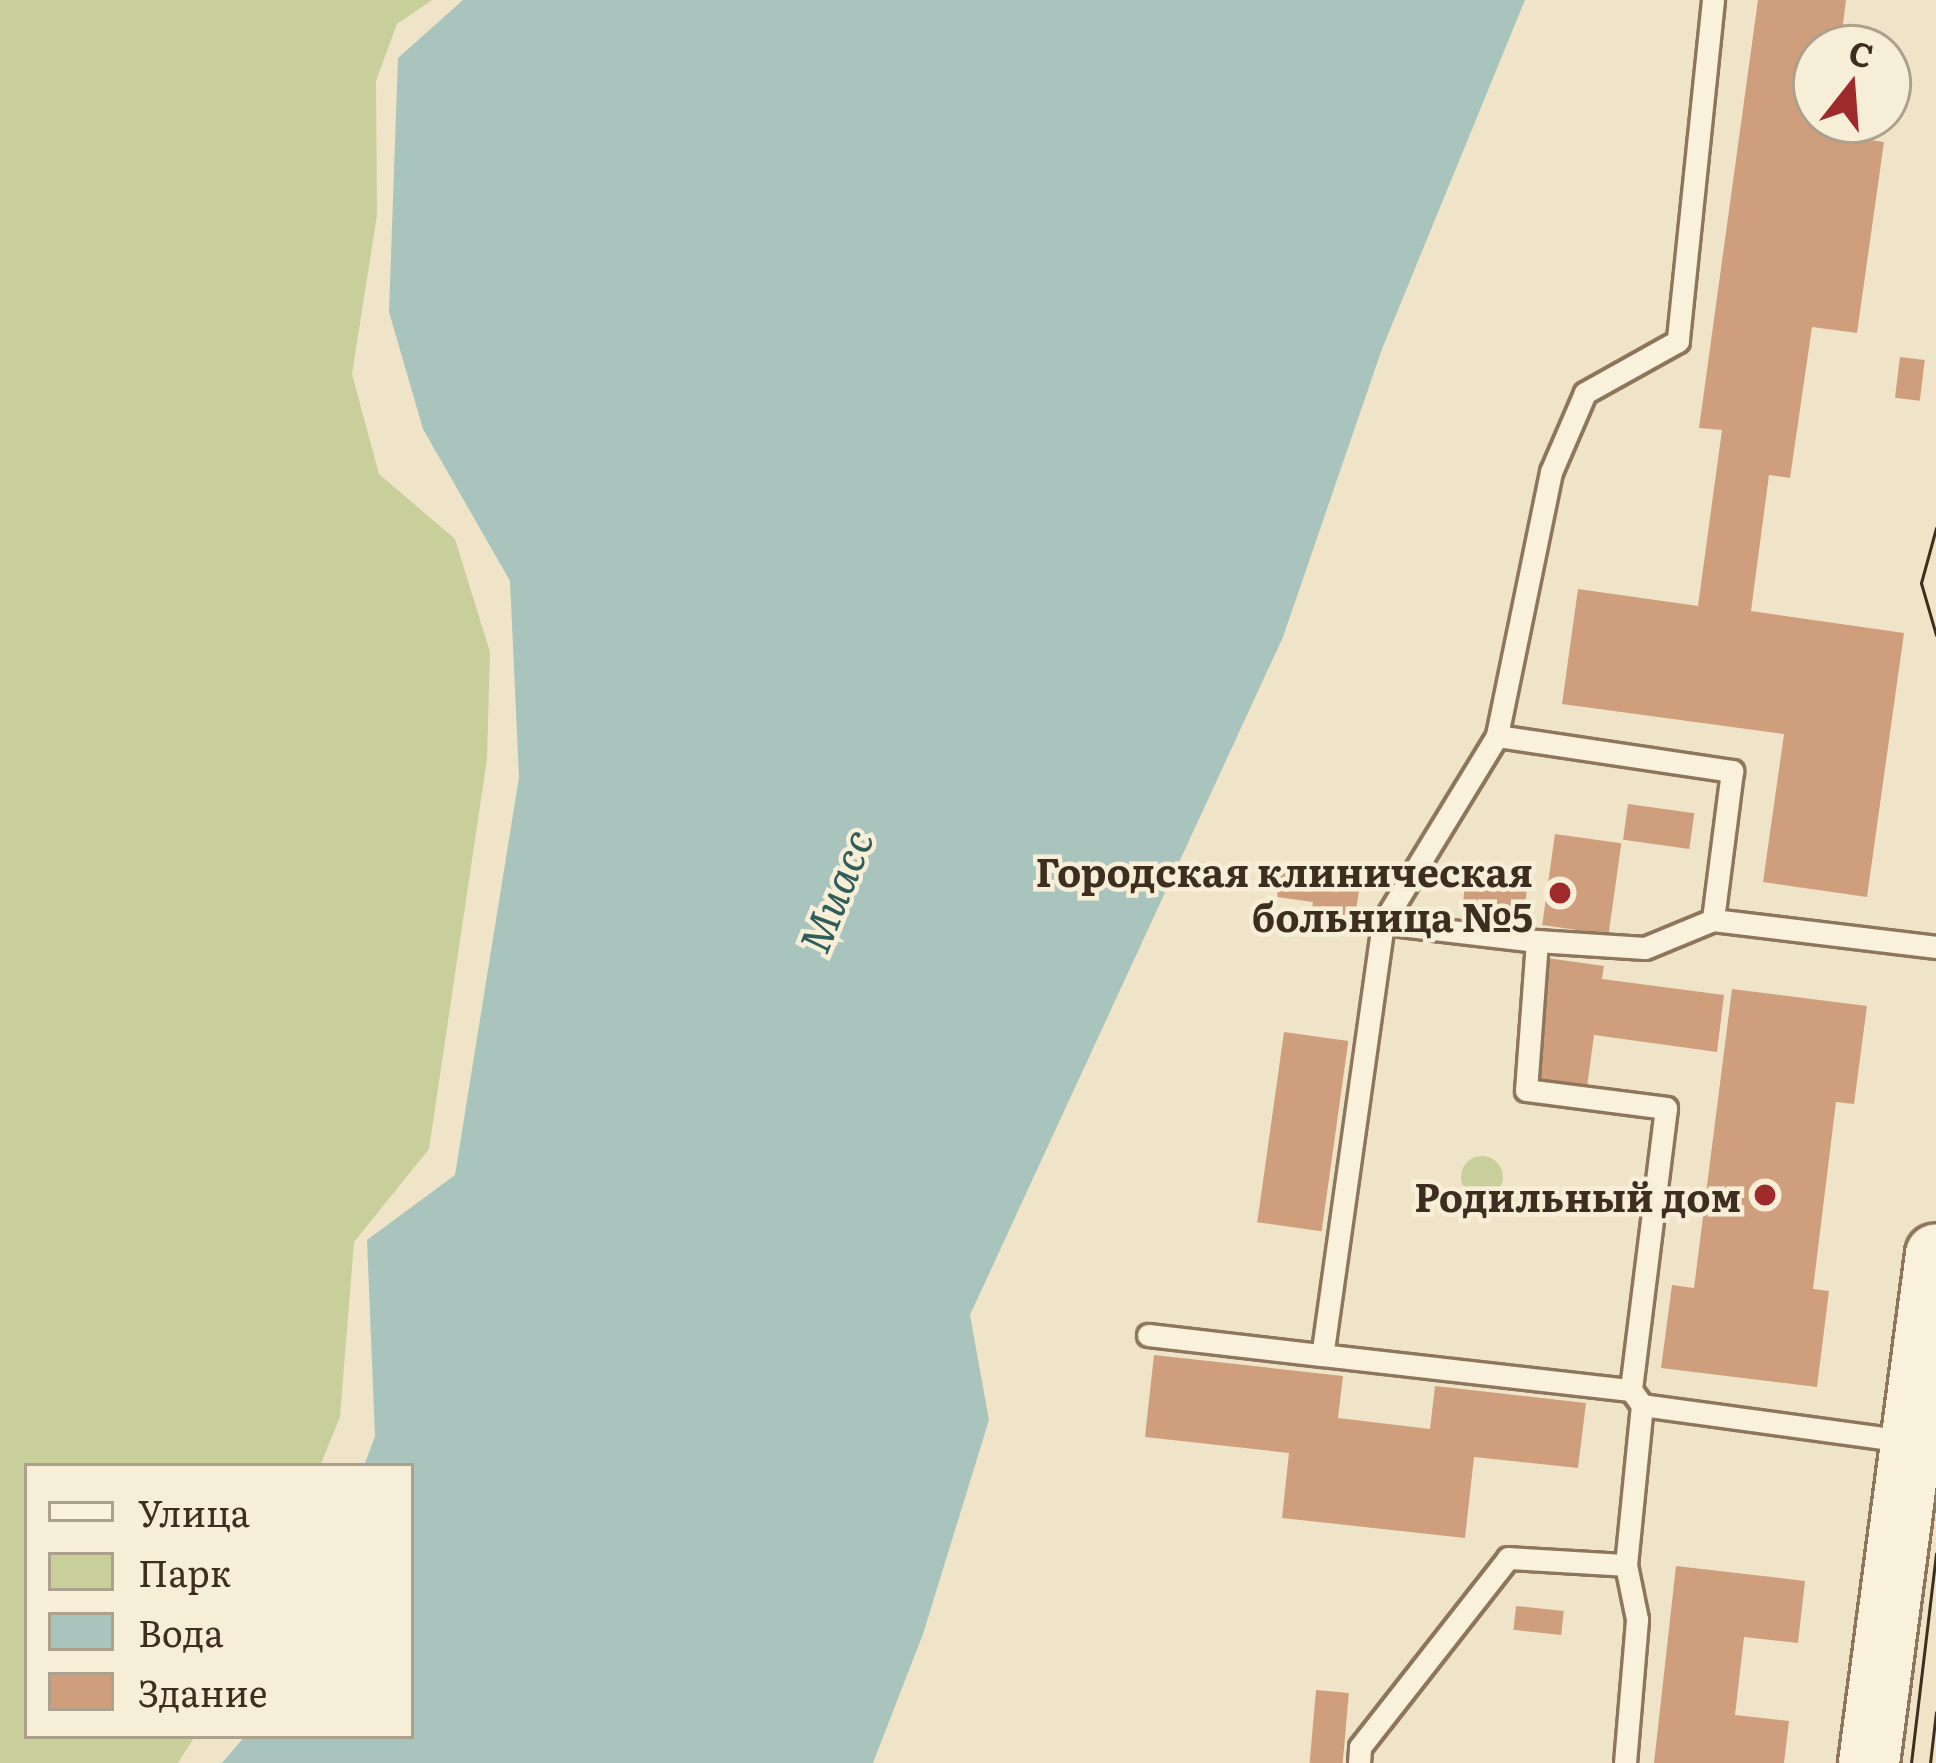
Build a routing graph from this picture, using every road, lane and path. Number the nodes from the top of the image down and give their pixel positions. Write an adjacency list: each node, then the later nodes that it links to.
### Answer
1 (1713, 0): 2 (lane)
2 (1497, 736): 3 (lane); 4 (lane)
3 (1714, 920): 5 (lane); 6 (lane)
4 (1383, 923): 5 (lane); 9 (lane)
5 (1537, 941): 10 (lane)
6 (1936, 946)
7 (1936, 1254): 11 (main road)
8 (1148, 1335): 9 (lane)
9 (1322, 1355): 10 (lane)
10 (1637, 1397): 11 (lane); 12 (lane)
11 (1912, 1441): 15 (main road)
12 (1626, 1564): 13 (lane); 14 (lane)
13 (1359, 1763)
14 (1625, 1763)
15 (1869, 1763)

